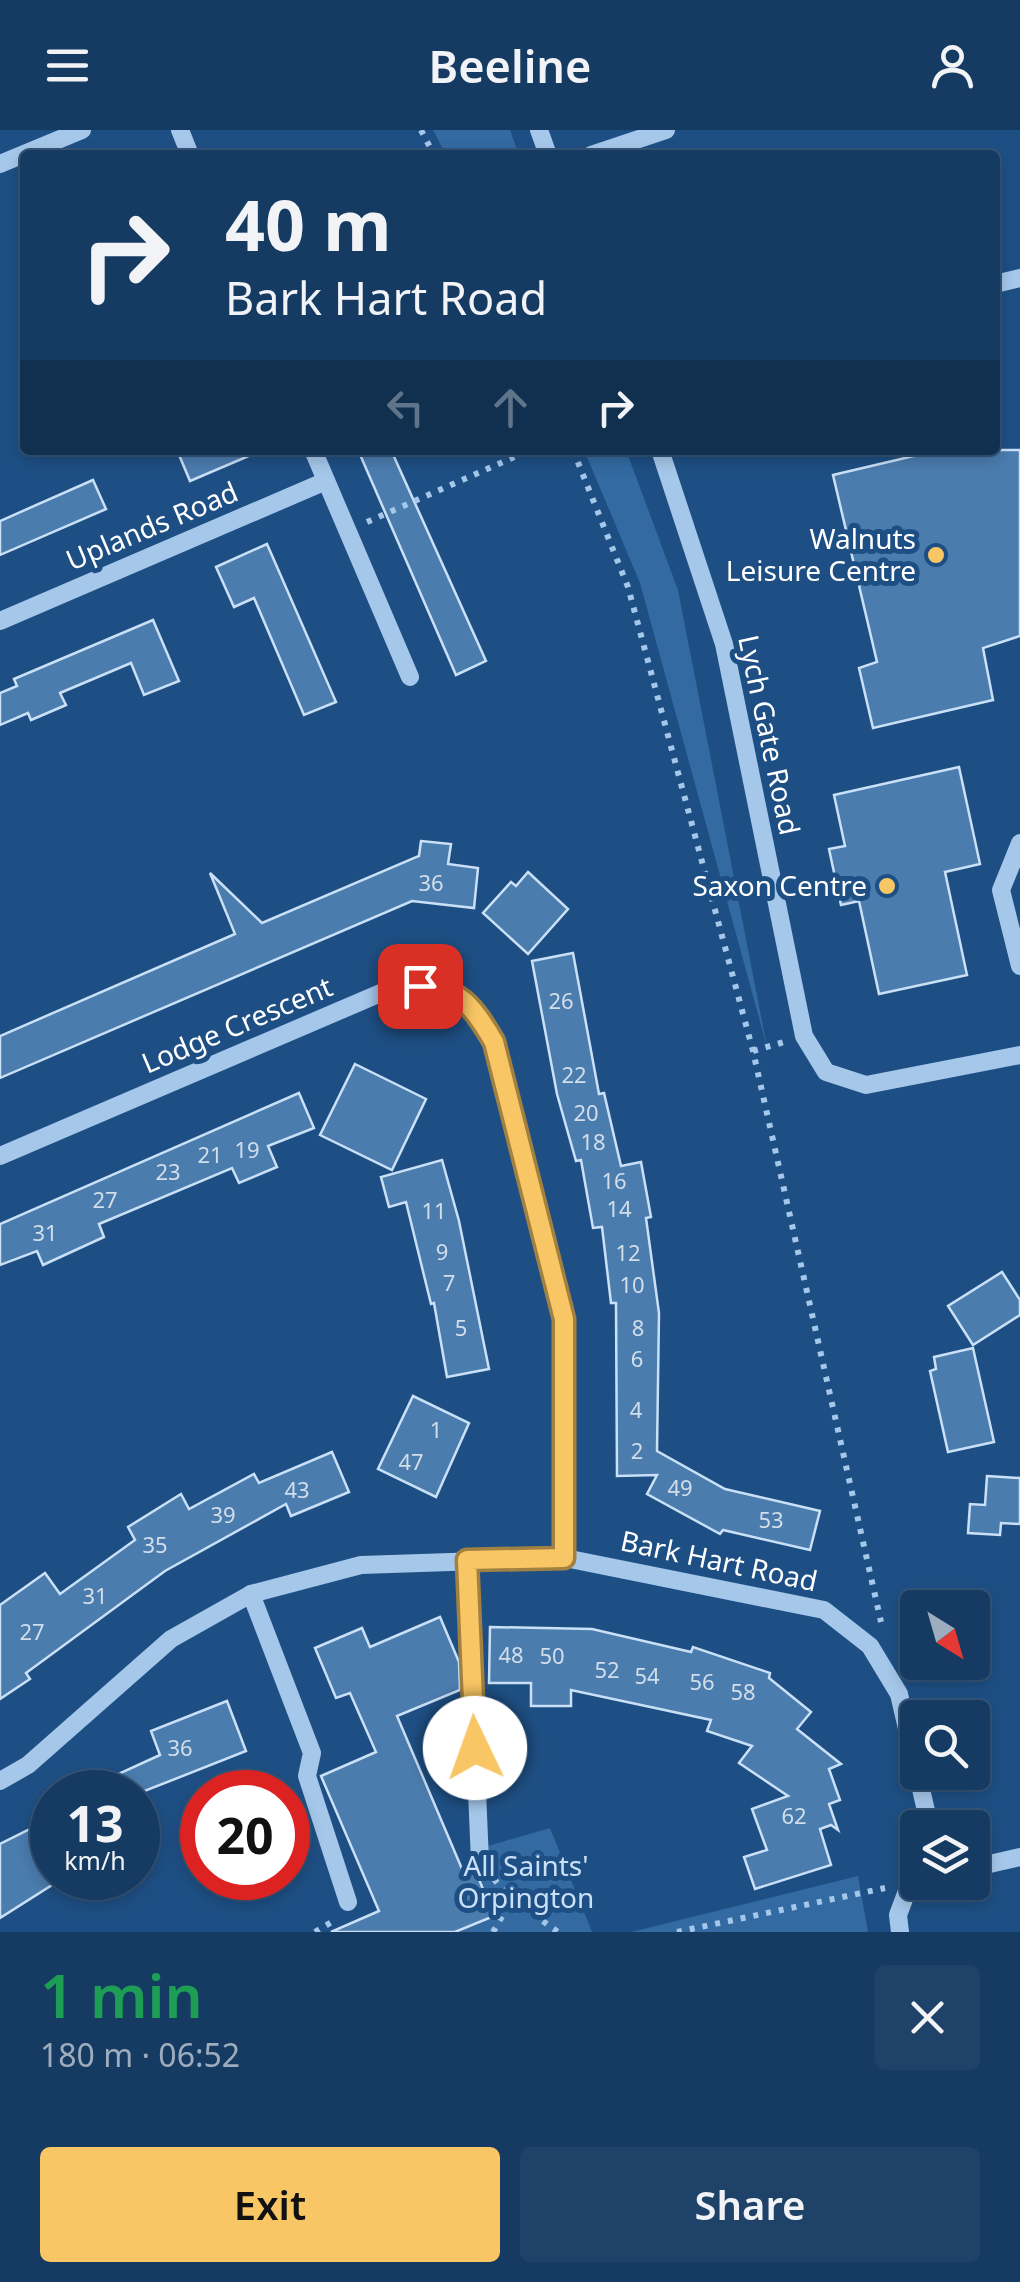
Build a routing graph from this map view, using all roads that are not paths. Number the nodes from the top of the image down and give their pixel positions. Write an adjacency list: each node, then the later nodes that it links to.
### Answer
1 (82, 130): 3 (street)
2 (666, 130): 4 (street)
3 (34, 150)
4 (606, 150)
5 (315, 455): 7 (street)
6 (662, 455): 12 (street, Lych Gate Road)
7 (326, 481): 8 (street, Uplands Road); 9 (street)
8 (0, 621)
9 (410, 677)
10 (1020, 843): 11 (street)
11 (1020, 966)
12 (1020, 1056)
13 (0, 1156): 14 (street, Lodge Crescent)
14 (564, 1558): 15 (street, Bark Hart Road); 18 (street, Bark Hart Road)
15 (467, 1560): 16 (street, Bark Hart Road); 20 (street)
16 (250, 1594): 17 (street, Bark Hart Road); 23 (street)
17 (0, 1781)
18 (926, 1810)
19 (1020, 1857): 21 (street)
20 (480, 1860)
21 (990, 1864)
22 (905, 1900): 24 (street)
23 (348, 1902)
24 (900, 1932)

